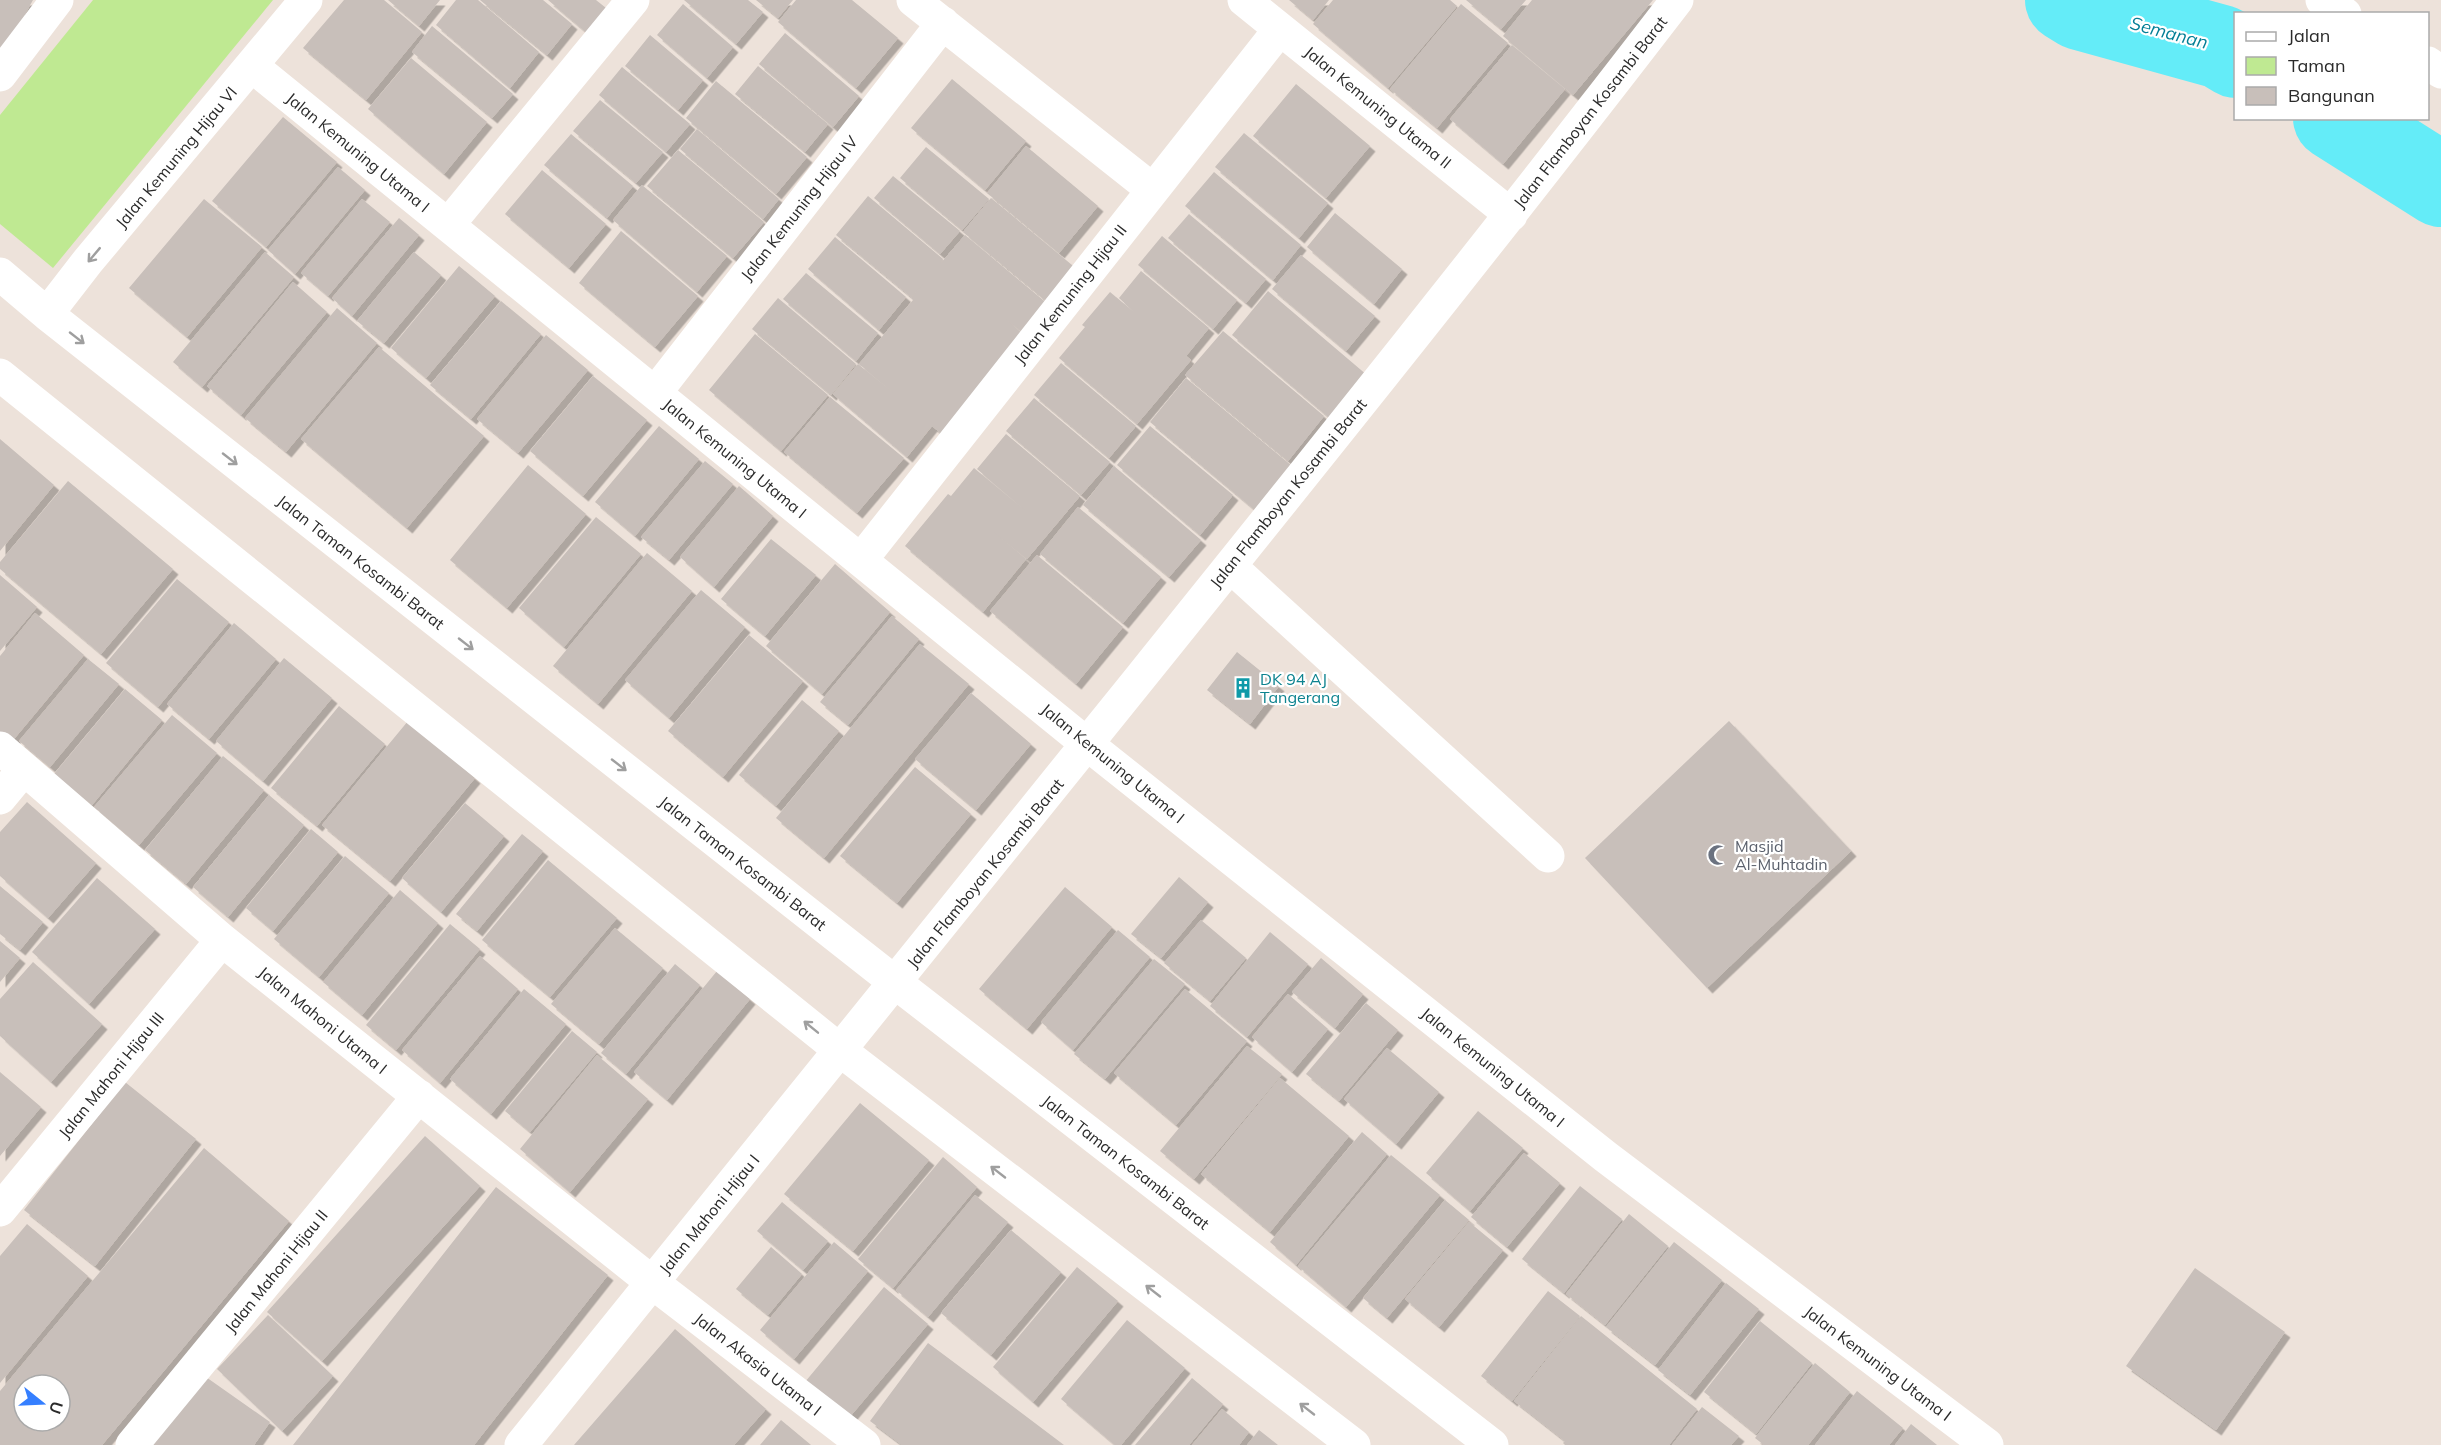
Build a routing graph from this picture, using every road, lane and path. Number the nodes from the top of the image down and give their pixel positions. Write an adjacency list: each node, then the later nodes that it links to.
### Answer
1 (57, 0): 12 (street)
2 (306, 0): 11 (street, Jalan Kemuning Hijau VI)
3 (633, 0): 15 (street)
4 (913, 0): 9 (street)
5 (1244, 0): 10 (street, Jalan Kemuning Utama II)
6 (1677, 0): 14 (street, Jalan Flamboyan Kosambi Barat)
7 (2322, 0): 8 (street)
8 (2342, 12)
9 (943, 23): 13 (street); 19 (street, Jalan Kemuning Hijau IV)
10 (1280, 29): 13 (street, Jalan Kemuning Hijau II); 14 (street, Jalan Kemuning Utama II)
11 (252, 66): 15 (street, Jalan Kemuning Utama I); 17 (street, Jalan Kemuning Hijau VI, one-way to 17)
12 (0, 75)
13 (1153, 190): 20 (street, Jalan Kemuning Hijau II)
14 (1511, 215): 21 (street, Jalan Flamboyan Kosambi Barat)
15 (448, 225): 19 (street, Jalan Kemuning Utama I)
16 (0, 274): 17 (street, Jalan Taman Kosambi Barat)
17 (47, 314): 27 (street, Jalan Taman Kosambi Barat, one-way to 27)
18 (0, 375): 28 (street, one-way to 18)
19 (655, 393): 20 (street, Jalan Kemuning Utama I)
20 (861, 560): 22 (street, Jalan Kemuning Utama I)
21 (1230, 566): 22 (street, Jalan Flamboyan Kosambi Barat); 25 (street)
22 (1088, 744): 27 (street, Jalan Flamboyan Kosambi Barat); 37 (street, Jalan Kemuning Utama I)
23 (12, 758): 24 (street); 26 (street, Jalan Mahoni Utama I)
24 (0, 798)
25 (1548, 856)
26 (222, 940): 29 (street, Jalan Mahoni Utama I); 30 (street, Jalan Mahoni Hijau III)
27 (894, 986): 28 (street, Jalan Mahoni Hijau I); 36 (street, Jalan Taman Kosambi Barat)
28 (844, 1048): 31 (street, Jalan Mahoni Hijau I); 35 (street, one-way to 28)
29 (419, 1096): 31 (street, Jalan Mahoni Utama I); 32 (street, Jalan Mahoni Hijau II)
30 (0, 1210)
31 (653, 1283): 33 (street, Jalan Mahoni Hijau I); 34 (street, Jalan Akasia Utama I)
32 (132, 1445)
33 (521, 1445)
34 (864, 1445)
35 (1354, 1445)
36 (1492, 1445)
37 (1987, 1445)

